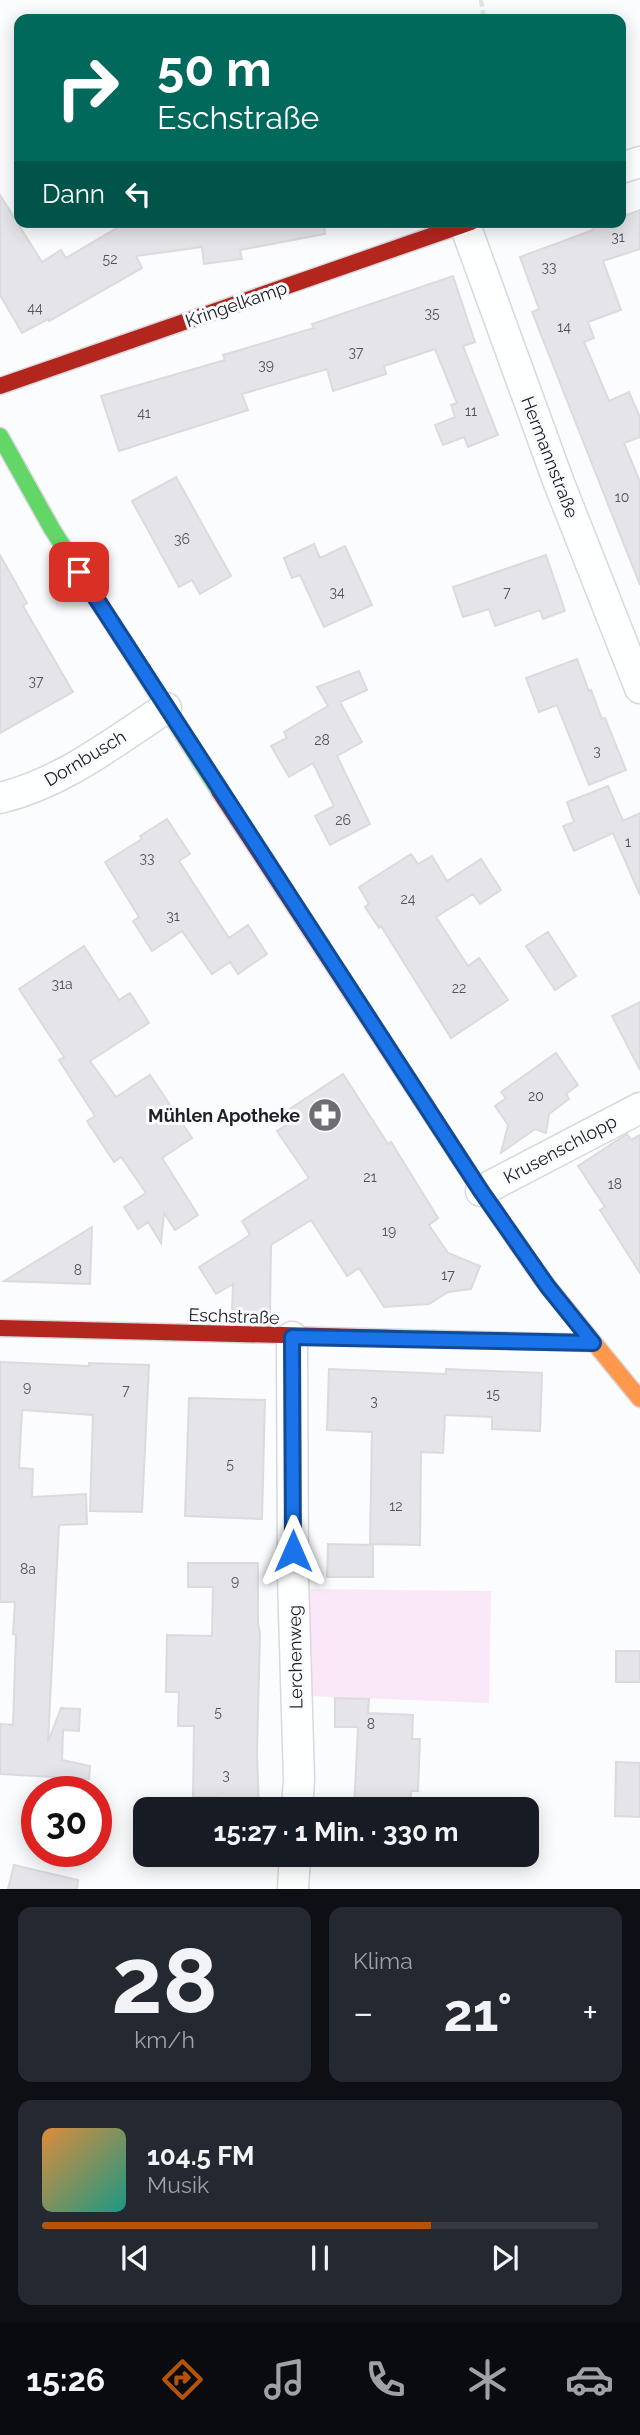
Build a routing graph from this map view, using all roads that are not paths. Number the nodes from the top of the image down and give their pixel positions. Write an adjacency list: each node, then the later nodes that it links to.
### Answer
1 (454, 228): 3 (main road, Kringelkamp)
2 (470, 228): 5 (street, Hermannstraße)
3 (0, 386)
4 (0, 436): 6 (main road)
5 (640, 688)
6 (166, 708): 7 (street, Dornbusch); 9 (main road)
7 (0, 799)
8 (640, 1108): 9 (street, Krusenschlopp)
9 (481, 1191): 12 (main road)
10 (0, 1328): 11 (main road, Eschstraße)
11 (292, 1337): 12 (main road, Eschstraße); 14 (street, Lerchenweg)
12 (593, 1343): 13 (main road)
13 (640, 1399)
14 (298, 1797)
15 (294, 1867): 16 (street)
16 (293, 1889)

